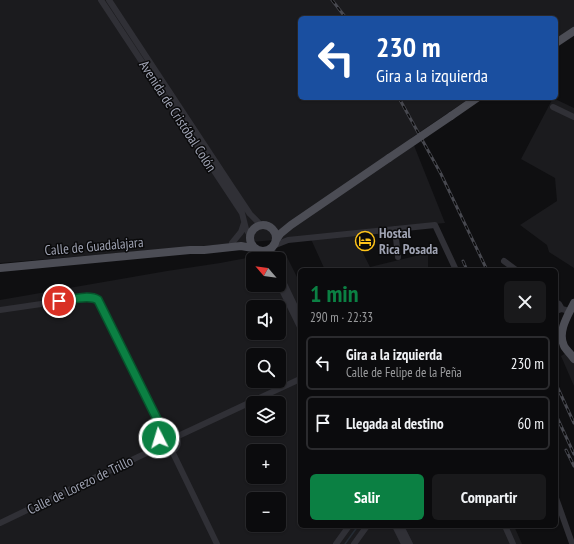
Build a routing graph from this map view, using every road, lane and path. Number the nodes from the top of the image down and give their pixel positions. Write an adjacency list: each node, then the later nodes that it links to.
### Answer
1 (101, 0): 8 (street, Avenida de Cristóbal Colón)
2 (108, 0): 9 (street, Avenida de Cristóbal Colón)
3 (574, 31): 4 (main road)
4 (558, 43)
5 (474, 100): 12 (main road, bridge)
6 (553, 107): 7 (street)
7 (574, 117)
8 (245, 222): 11 (street, Avenida de Cristóbal Colón); 13 (street)
9 (261, 225): 11 (main road); 12 (main road)
10 (395, 229): 12 (street); 17 (street); 23 (street)
11 (250, 235): 13 (main road, Calle de Guadalajara); 15 (main road)
12 (275, 239): 15 (main road); 16 (street)
13 (232, 243): 14 (main road, Calle de Guadalajara)
14 (190, 250): 15 (main road, Calle de Guadalajara); 18 (main road, Calle de Guadalajara)
15 (257, 250)
16 (274, 252)
17 (398, 257)
18 (95, 259): 20 (main road, Calle de Guadalajara); 21 (main road)
19 (504, 260): 24 (street)
20 (52, 263): 22 (main road, Calle de Guadalajara); 25 (main road)
21 (0, 264)
22 (0, 268)
23 (455, 268)
24 (514, 268)
25 (0, 273)
26 (286, 287): 31 (street)
27 (283, 292): 32 (street)
28 (574, 302): 30 (main road)
29 (0, 310): 35 (street)
30 (563, 310): 33 (main road)
31 (298, 312)
32 (298, 323)
33 (574, 358)
34 (298, 380): 36 (street)
35 (164, 433): 36 (street); 37 (street)
36 (176, 437): 38 (street)
37 (159, 447): 38 (street); 40 (street, Calle de Lorezo de Trillo)
38 (172, 451): 47 (street)
39 (558, 504): 46 (street)
40 (0, 523)
41 (348, 528): 48 (street)
42 (366, 528): 49 (street)
43 (396, 528): 50 (street)
44 (402, 528): 51 (street)
45 (506, 528): 52 (street)
46 (574, 543)
47 (217, 544)
48 (336, 544)
49 (354, 544)
50 (404, 544)
51 (410, 544)
52 (513, 544)

